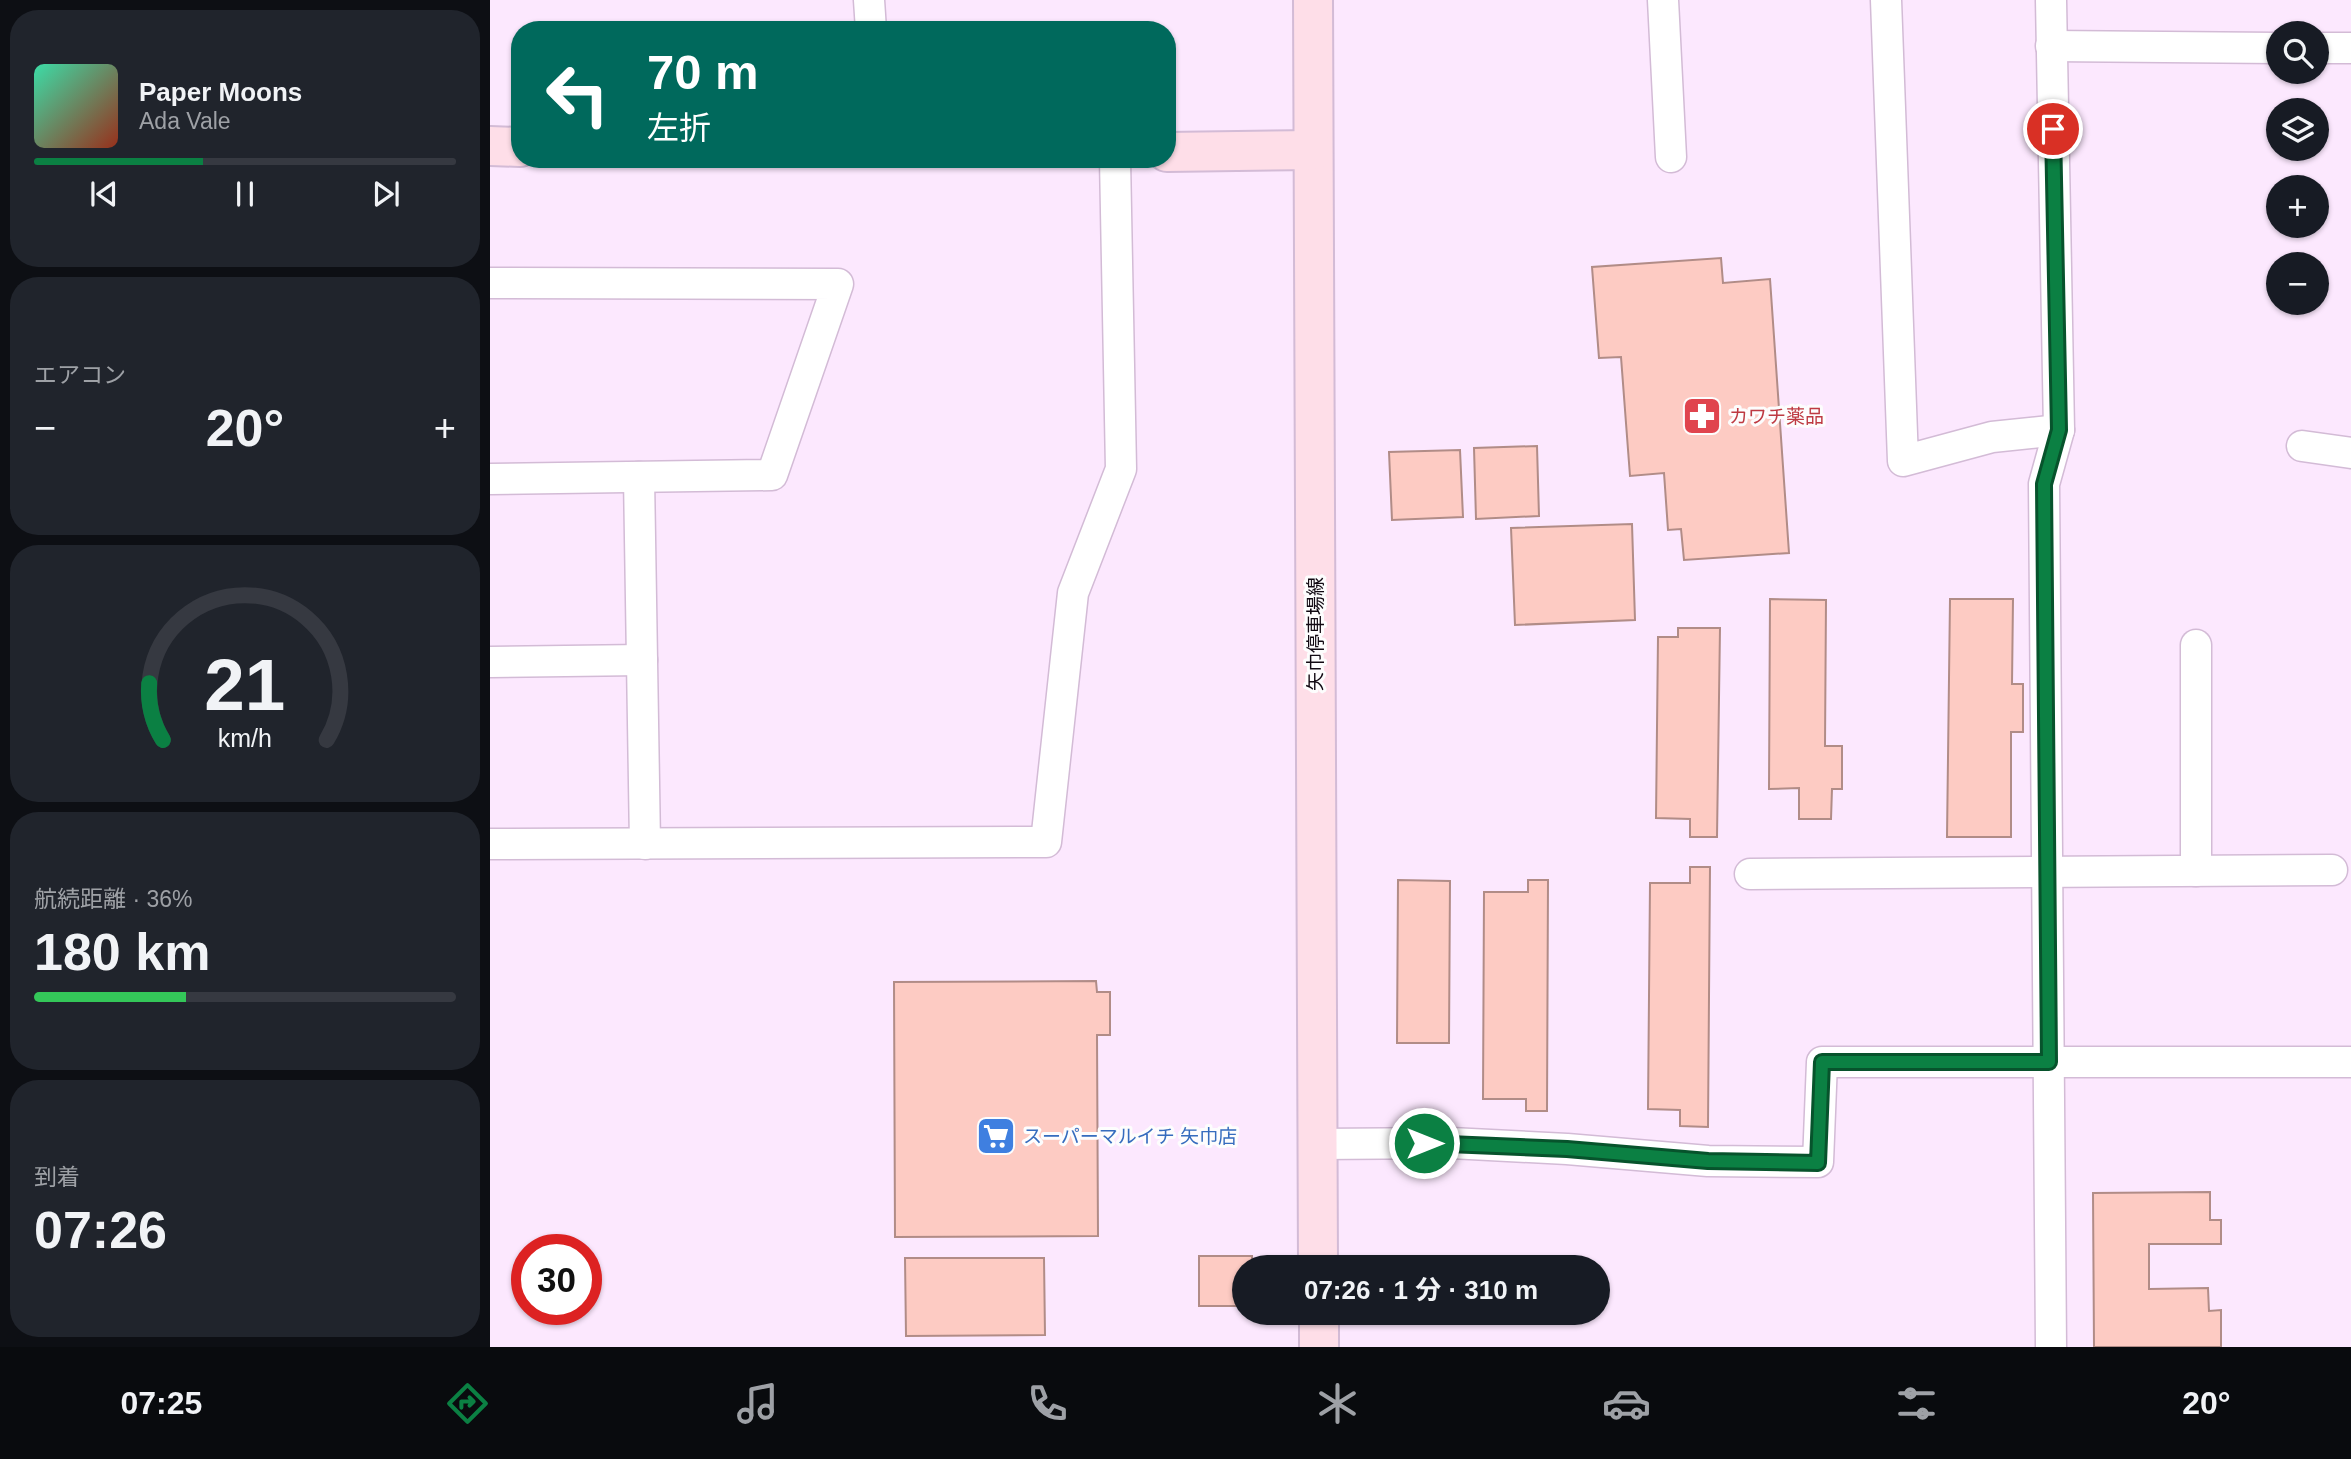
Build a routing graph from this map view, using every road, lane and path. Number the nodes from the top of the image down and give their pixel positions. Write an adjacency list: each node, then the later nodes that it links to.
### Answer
1 (869, 0): 6 (street)
2 (1313, 0): 13 (main road, 矢巾停車場線)
3 (1662, 0): 15 (street)
4 (1886, 0): 18 (street)
5 (2050, 0): 7 (street)
6 (870, 21)
7 (2051, 47): 8 (street); 18 (street)
8 (2266, 48)
9 (2329, 48): 10 (street)
10 (2351, 48)
11 (490, 146): 12 (main road)
12 (511, 147)
13 (1313, 150): 14 (main road); 34 (main road, 矢巾停車場線)
14 (1176, 152)
15 (1671, 157)
16 (1115, 168): 27 (street)
17 (490, 283): 21 (street)
18 (2059, 430): 30 (street)
19 (2302, 446): 20 (street)
20 (2351, 453)
21 (639, 477): 22 (street); 24 (street)
22 (490, 479)
23 (2196, 645): 29 (street)
24 (642, 660): 25 (street); 27 (street)
25 (490, 662)
26 (490, 844): 27 (street)
27 (645, 844)
28 (2332, 870): 29 (street)
29 (2196, 871): 30 (street)
30 (2047, 872): 31 (street); 32 (street)
31 (1751, 874)
32 (2049, 1062): 33 (street); 34 (street); 38 (street)
33 (2351, 1062)
34 (1318, 1144): 35 (main road, 矢巾停車場線)
35 (1318, 1255)
36 (1319, 1325): 37 (main road)
37 (1319, 1347)
38 (2051, 1347)

